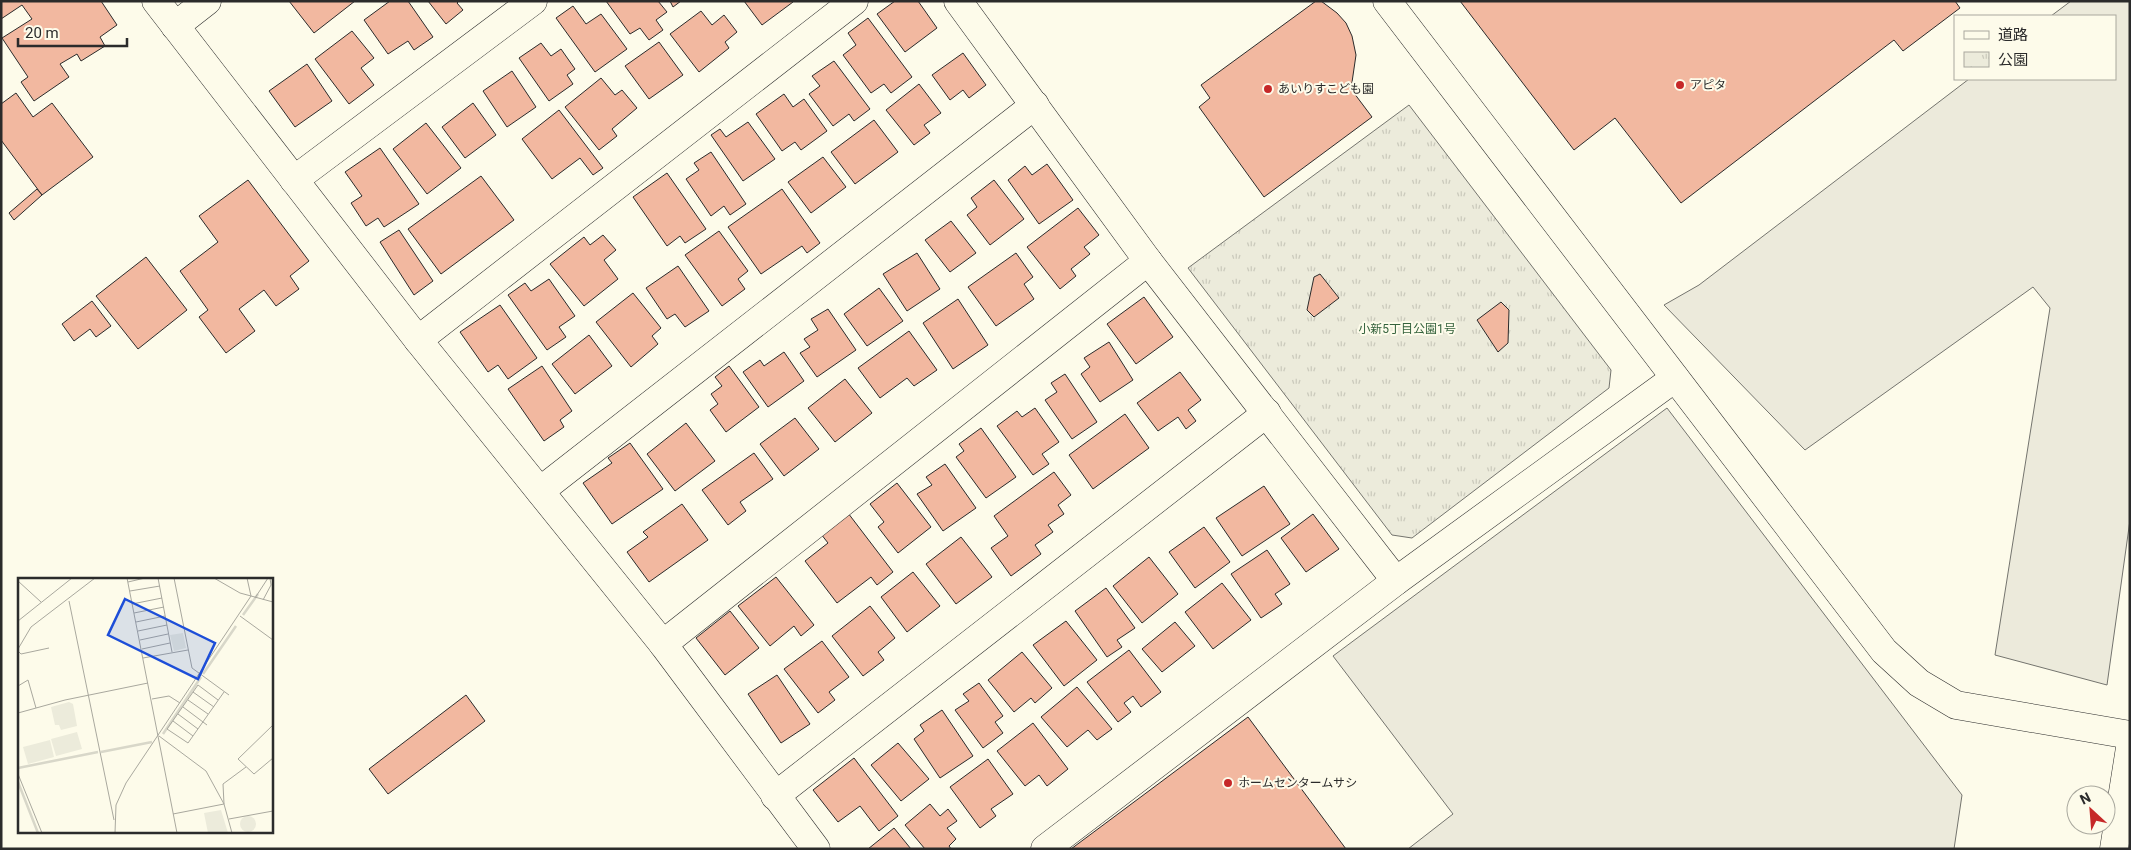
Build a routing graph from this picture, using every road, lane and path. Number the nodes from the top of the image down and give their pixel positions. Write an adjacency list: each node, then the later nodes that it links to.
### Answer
1 (156, 1): 7 (street)
2 (207, 1): 7 (street)
3 (533, 1): 9 (street)
4 (854, 1): 11 (street)
5 (958, 1): 8 (street)
6 (1386, 1): 12 (street)
7 (175, 26): 9 (street)
8 (1035, 105): 10 (street); 14 (street)
9 (294, 180): 11 (street)
10 (1148, 261): 13 (street); 16 (street)
11 (418, 340): 14 (street)
12 (1675, 378): 15 (street); 17 (street)
13 (1267, 413): 15 (street); 19 (street)
14 (540, 491): 16 (street)
15 (1396, 581): 21 (street)
16 (662, 644): 19 (street)
17 (2130, 735)
18 (2130, 748): 22 (street)
19 (775, 796): 20 (street)
20 (816, 849)
21 (1045, 849)
22 (2114, 849)

